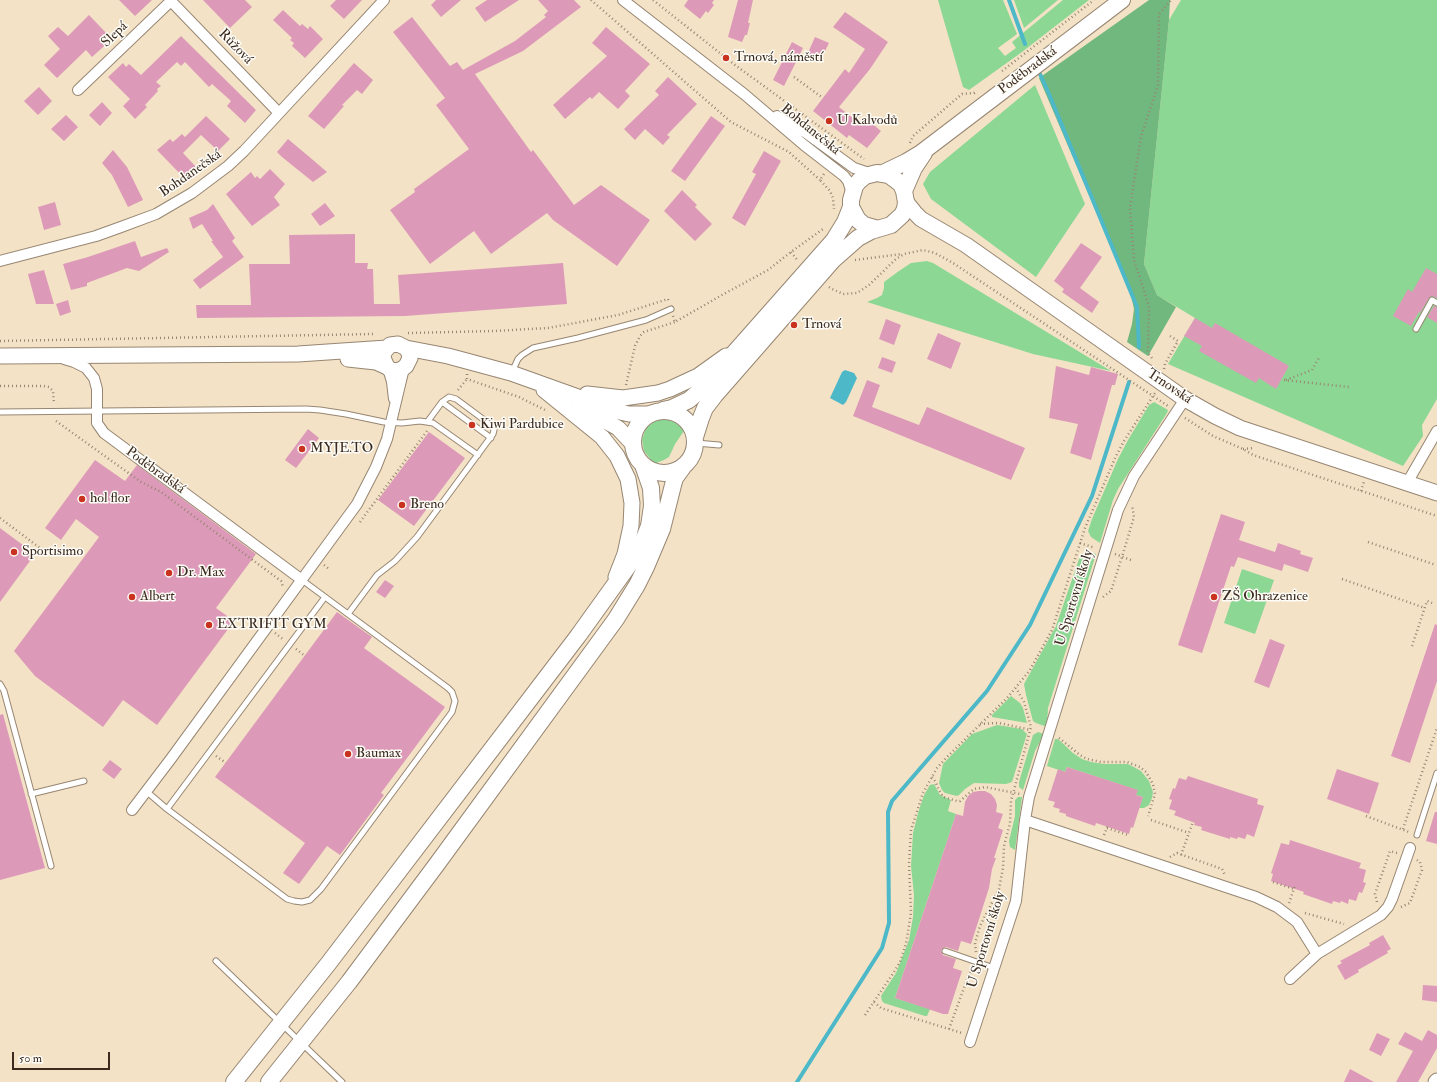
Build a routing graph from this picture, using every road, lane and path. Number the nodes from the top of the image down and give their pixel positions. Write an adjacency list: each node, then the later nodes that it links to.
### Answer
1 (171, 0): 12 (street, Slepá); 15 (street, Růžová)
2 (384, 0): 15 (street, Bohdanečská)
3 (591, 0): 20 (path)
4 (623, 0): 13 (street, Bohdanečská)
5 (653, 0): 19 (path)
6 (1094, 0): 9 (path)
7 (1122, 0): 16 (main road, Poděbradská)
8 (1171, 0): 48 (path)
9 (999, 74)
10 (794, 77): 14 (path)
11 (980, 88): 17 (path)
12 (78, 90)
13 (744, 94): 18 (street, Bohdanečská); 19 (street, Bohdanečská)
14 (823, 98)
15 (279, 113): 30 (street, Bohdanečská)
16 (934, 143): 19 (main road, Poděbradská); 21 (main road, Poděbradská)
17 (908, 148)
18 (830, 165): 20 (path); 22 (street, Bohdanečská)
19 (874, 169): 21 (main road); 22 (main road)
20 (820, 180): 23 (path)
21 (905, 196): 24 (main road); 26 (street, Trnovská)
22 (852, 200): 27 (main road); 39 (main road)
23 (834, 211)
24 (898, 221): 26 (street, Trnovská); 27 (main road)
25 (828, 224): 28 (path)
26 (930, 224): 54 (street, Trnovská)
27 (878, 229): 70 (main road)
28 (791, 252): 32 (path); 35 (path)
29 (904, 254): 31 (path); 33 (path); 57 (path)
30 (0, 261)
31 (848, 261)
32 (800, 262)
33 (827, 285)
34 (1437, 303): 36 (lane)
35 (671, 309): 41 (path); 51 (lane)
36 (1416, 329)
37 (378, 334): 40 (path)
38 (1170, 336): 54 (path)
39 (748, 337): 53 (street); 64 (main road)
40 (0, 341)
41 (407, 341): 42 (street, Poděbradská); 47 (street, Poděbradská); 49 (street)
42 (386, 348): 43 (street, Poděbradská); 50 (street)
43 (265, 354): 44 (street, Poděbradská); 50 (street, Poděbradská)
44 (40, 355): 45 (street, Poděbradská); 61 (street, Poděbradská)
45 (0, 356)
46 (1320, 356): 56 (path)
47 (467, 361): 49 (street, Poděbradská); 51 (street)
48 (1154, 361)
49 (406, 366): 50 (street, Poděbradská); 67 (street)
50 (387, 367): 67 (street)
51 (511, 373): 53 (street)
52 (467, 379): 58 (path)
53 (533, 382): 64 (street); 71 (street); 90 (street)
54 (1162, 382): 57 (path); 59 (street, Trnovská)
55 (0, 386): 63 (path)
56 (1349, 388)
57 (1153, 396): 65 (path); 97 (path)
58 (452, 397): 60 (lane); 69 (lane)
59 (1185, 399): 65 (street, U Sportovní školy); 76 (street, Trnovská)
60 (442, 402): 66 (lane); 69 (lane)
61 (96, 411): 63 (lane); 67 (lane); 87 (street, Poděbradská)
62 (0, 412): 63 (lane)
63 (54, 412): 87 (path)
64 (656, 412): 70 (main road); 71 (main road)
65 (1177, 412): 79 (path); 101 (street, U Sportovní školy)
66 (431, 422): 67 (lane); 73 (lane); 81 (path)
67 (391, 423): 87 (street)
68 (1437, 432): 76 (street)
69 (491, 438): 73 (lane)
70 (695, 440): 72 (lane); 75 (main road)
71 (633, 444): 74 (main road)
72 (719, 445)
73 (478, 455): 94 (lane)
74 (643, 465): 75 (main road); 90 (main road)
75 (683, 467): 143 (main road)
76 (1407, 483): 77 (street, Trnovská)
77 (1437, 493)
78 (1132, 504): 91 (path)
79 (1437, 516)
80 (0, 518): 83 (path)
81 (358, 524)
82 (1368, 542): 85 (path)
83 (40, 548)
84 (330, 561): 86 (path)
85 (1436, 565)
86 (326, 567)
87 (298, 577): 89 (lane); 105 (street)
88 (1342, 579): 93 (path)
89 (325, 597): 94 (lane); 109 (lane)
90 (606, 597): 140 (main road)
91 (1102, 598)
92 (1432, 603): 93 (path)
93 (1425, 608): 95 (path)
94 (348, 614): 109 (lane)
95 (1412, 646)
96 (0, 684): 107 (lane)
97 (1016, 688): 98 (path); 100 (path)
98 (979, 724): 100 (path); 103 (path)
99 (1437, 728): 116 (path)
100 (1031, 730): 106 (path)
101 (1049, 733): 108 (street, U Sportovní školy); 111 (path)
102 (1437, 773): 119 (lane)
103 (932, 776): 106 (path); 138 (path)
104 (84, 781): 107 (lane)
105 (146, 791): 109 (lane); 110 (street)
106 (1013, 792): 108 (path); 135 (path)
107 (31, 794): 124 (lane)
108 (1029, 797): 113 (street, U Sportovní školy)
109 (167, 809)
110 (132, 810)
111 (1148, 816)
112 (1366, 816): 116 (path)
113 (1025, 820): 133 (street); 136 (street, U Sportovní školy)
114 (1151, 820): 117 (path)
115 (1192, 822): 117 (path)
116 (1403, 829): 119 (path)
117 (1188, 833): 122 (path)
118 (1128, 835): 120 (path)
119 (1417, 835)
120 (1103, 840)
121 (1410, 848): 131 (street)
122 (1181, 855): 123 (path); 125 (path)
123 (1163, 860)
124 (51, 866)
125 (1228, 881)
126 (1273, 882): 128 (path)
127 (1283, 902): 128 (path)
128 (1288, 905): 129 (path)
129 (1293, 906)
130 (1302, 912): 131 (path)
131 (1351, 933): 133 (street)
132 (945, 951): 135 (lane)
133 (1317, 954): 137 (street)
134 (216, 961): 140 (lane)
135 (975, 962): 136 (lane); 141 (path)
136 (994, 968): 142 (street, U Sportovní školy)
137 (1290, 979)
138 (874, 1002): 139 (path); 141 (path)
139 (865, 1015)
140 (282, 1024): 143 (lane); 144 (main road)
141 (949, 1029): 142 (path)
142 (971, 1039)
143 (301, 1042): 145 (main road); 146 (lane)
144 (234, 1082)
145 (269, 1082)
146 (342, 1082)

